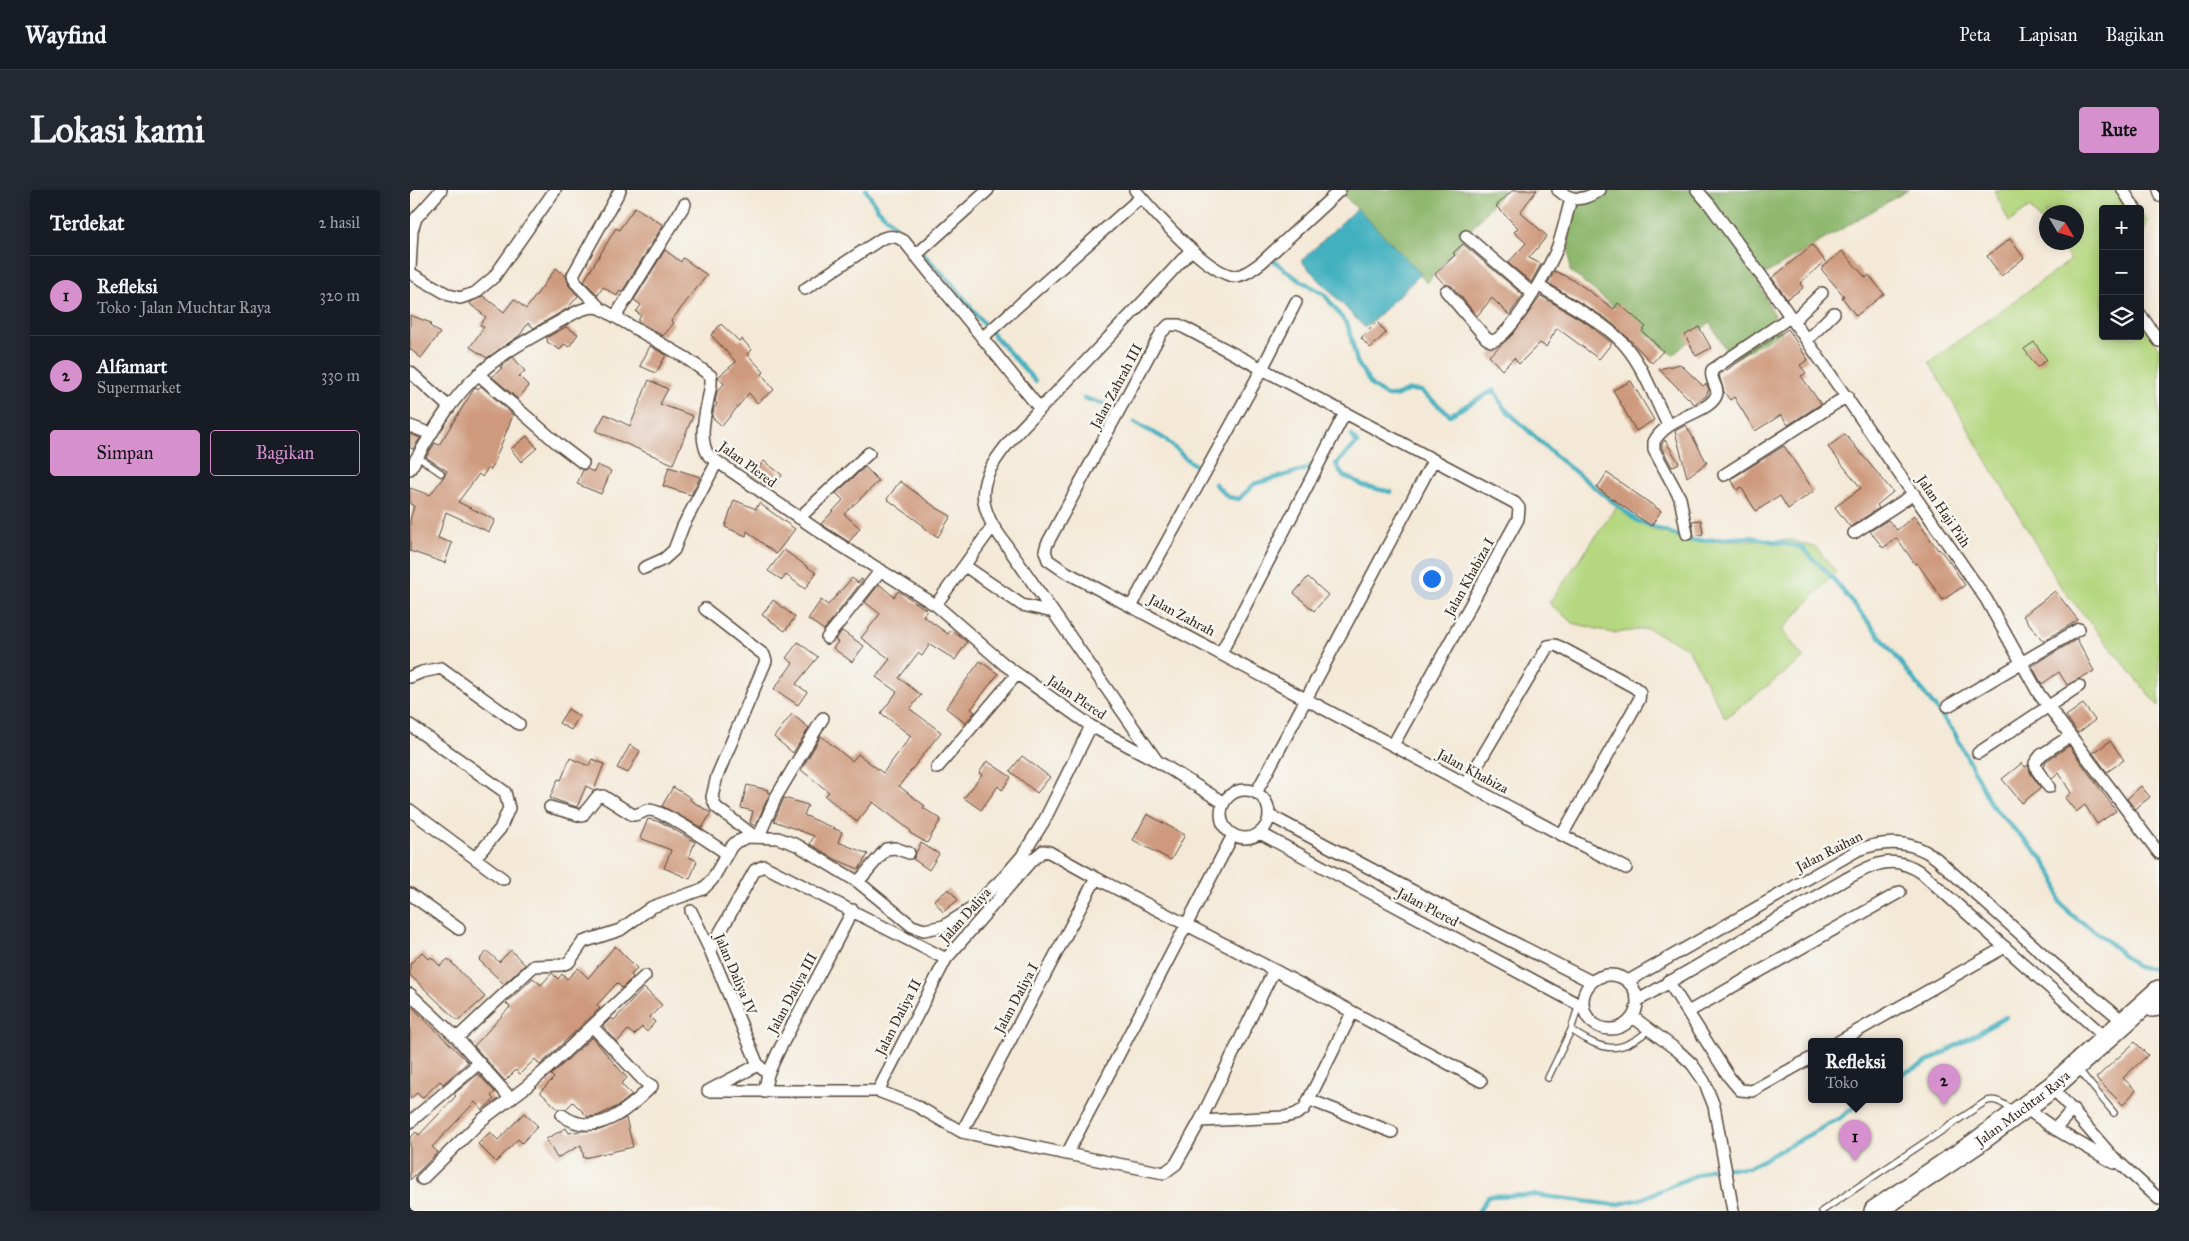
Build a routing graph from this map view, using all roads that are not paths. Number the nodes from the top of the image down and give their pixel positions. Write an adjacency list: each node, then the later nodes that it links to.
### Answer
1 (441, 190): 19 (street)
2 (556, 190): 19 (street)
3 (620, 190): 25 (street, Jalan Plered)
4 (988, 190): 18 (street)
5 (1340, 190): 17 (street)
6 (1558, 190): 12 (street)
7 (1600, 190): 12 (street)
8 (1697, 190): 28 (street, Jalan Haji Piih)
9 (2123, 190): 15 (street)
10 (2156, 190): 13 (lane)
11 (1138, 194): 17 (street); 30 (street)
12 (1571, 199): 21 (street)
13 (2159, 199)
14 (685, 204): 27 (street)
15 (2132, 205)
16 (1466, 236): 21 (street)
17 (1191, 250): 38 (street)
18 (917, 255): 20 (street); 30 (street)
19 (410, 271)
20 (805, 289)
21 (1535, 290): 22 (street); 40 (street)
22 (1446, 291)
23 (1822, 293): 28 (street)
24 (1296, 302): 33 (street)
25 (600, 308): 27 (street, Jalan Plered); 35 (street)
26 (1834, 313): 31 (street)
27 (615, 317): 46 (street, Jalan Plered)
28 (1792, 319): 31 (street, Jalan Haji Piih); 40 (street)
29 (2144, 320): 32 (street)
30 (984, 336): 38 (street)
31 (1807, 340): 36 (street, Jalan Haji Piih)
32 (2159, 341)
33 (1262, 369): 39 (street); 56 (street, Jalan Zahrah III); 61 (street)
34 (410, 372): 37 (street)
35 (478, 374): 37 (street); 47 (street)
36 (1847, 396): 50 (street); 51 (street, Jalan Haji Piih)
37 (449, 407): 42 (street)
38 (1040, 409): 53 (street)
39 (1345, 413): 45 (street); 66 (street)
40 (1668, 425): 55 (street)
41 (410, 426): 42 (street)
42 (431, 434): 44 (street)
43 (869, 453): 52 (street)
44 (418, 457): 48 (street); 49 (lane)
45 (1433, 461): 71 (street); 79 (street, Jalan Khabiza I)
46 (717, 462): 52 (street, Jalan Plered); 58 (street)
47 (582, 463)
48 (410, 469)
49 (441, 473)
50 (1724, 474)
51 (1914, 494): 54 (street); 67 (street, Jalan Haji Piih)
52 (799, 518): 59 (street, Jalan Plered)
53 (993, 526): 57 (street); 63 (street)
54 (1854, 533)
55 (1687, 534)
56 (1045, 556): 61 (street, Jalan Zahrah)
57 (965, 566): 60 (street); 63 (street)
58 (644, 568)
59 (881, 570): 65 (street); 68 (street, Jalan Plered)
60 (940, 599)
61 (1132, 606): 66 (street, Jalan Zahrah)
62 (705, 609): 93 (street)
63 (1054, 612): 81 (street)
64 (2079, 629): 67 (street)
65 (827, 638)
66 (1221, 653): 71 (street, Jalan Zahrah)
67 (2022, 665): 72 (street); 73 (street, Jalan Haji Piih)
68 (1017, 674): 77 (street, Jalan Plered); 82 (street)
69 (410, 677): 75 (street)
70 (2079, 686): 73 (street)
71 (1307, 700): 79 (street, Jalan Khabiza); 85 (street)
72 (1948, 706)
73 (2049, 708): 78 (street, Jalan Haji Piih); 80 (street)
74 (823, 718): 93 (street)
75 (519, 724)
76 (410, 726): 97 (street)
77 (1091, 726): 81 (street, Jalan Plered); 102 (street)
78 (2070, 736): 84 (street); 96 (street, Jalan Haji Piih)
79 (1393, 745): 83 (street, Jalan Khabiza)
80 (1978, 753)
81 (1157, 761): 86 (street, Jalan Plered)
82 (937, 768)
83 (1466, 784): 92 (street, Jalan Khabiza); 92 (street)
84 (2050, 787)
85 (1256, 793): 86 (street); 89 (street)
86 (1224, 803): 91 (street)
87 (550, 807): 94 (street)
88 (410, 810): 97 (street)
89 (1269, 815): 90 (street); 107 (street)
90 (1260, 834): 91 (street); 111 (street, Jalan Plered)
91 (1233, 835): 112 (street)
92 (1562, 835): 98 (street, Jalan Khabiza)
93 (757, 836): 94 (street); 102 (street)
94 (726, 853): 134 (street)
95 (909, 853): 102 (street)
96 (2159, 853)
97 (475, 858): 101 (street)
98 (1626, 868)
99 (1096, 878): 112 (street, Jalan Daliya); 116 (street, Jalan Daliya); 156 (street, Jalan Daliya I)
100 (1808, 878): 105 (street); 106 (street, Jalan Raihan); 119 (street, Jalan Raihan)
101 (503, 879)
102 (858, 882)
103 (1900, 892): 127 (street)
104 (410, 894): 113 (street)
105 (1818, 895): 110 (street); 121 (street)
106 (1984, 901): 110 (street); 130 (street, Jalan Raihan)
107 (1432, 902): 111 (street); 120 (street)
108 (853, 910): 115 (street, Jalan Daliya); 116 (street, Jalan Daliya); 141 (street, Jalan Daliya III)
109 (691, 911): 115 (street, Jalan Daliya IV)
110 (1970, 915): 114 (street)
111 (1423, 921): 125 (street, Jalan Plered)
112 (1186, 926): 117 (street, Jalan Daliya); 158 (street)
113 (459, 929)
114 (2004, 947): 135 (street); 136 (street)
115 (710, 950): 139 (street, Jalan Daliya IV)
116 (946, 959): 145 (street, Jalan Daliya II)
117 (1274, 970): 128 (street, Jalan Daliya); 153 (street)
118 (645, 976): 131 (street)
119 (1628, 981): 120 (street); 124 (street)
120 (1592, 982): 125 (street)
121 (1668, 982): 124 (street); 127 (street)
122 (2159, 991): 126 (highway, Jalan Muchtar Raya)
123 (410, 994): 134 (street)
124 (1637, 1001): 129 (street)
125 (1581, 1005): 129 (street); 133 (lane)
126 (2150, 1008): 130 (highway, Jalan Muchtar Raya)
127 (1688, 1012): 137 (street)
128 (1352, 1013): 143 (street, Jalan Daliya); 148 (street)
129 (1633, 1016): 132 (street)
130 (2124, 1022): 136 (highway, Jalan Muchtar Raya)
131 (592, 1026): 147 (street); 152 (street)
132 (1650, 1029): 133 (lane); 162 (street)
133 (1571, 1030): 142 (lane)
134 (457, 1038): 138 (street)
135 (1845, 1038)
136 (2106, 1038): 140 (highway, Jalan Muchtar Raya)
137 (1808, 1060)
138 (478, 1064): 147 (street); 154 (street)
139 (758, 1065): 141 (street, Jalan Daliya IV); 146 (street)
140 (2076, 1066): 144 (highway, Jalan Muchtar Raya); 151 (lane)
141 (768, 1074): 146 (street, Jalan Daliya III)
142 (1548, 1078)
143 (1481, 1081)
144 (2052, 1087): 149 (street); 150 (highway, Jalan Muchtar Raya)
145 (878, 1091): 146 (street); 156 (street)
146 (764, 1092)
147 (511, 1099): 160 (street)
148 (1310, 1100): 153 (street); 157 (street)
149 (2073, 1109): 155 (street); 159 (street)
150 (2021, 1110): 155 (street); 163 (lane); 164 (highway, Jalan Muchtar Raya)
151 (2114, 1113)
152 (562, 1115)
153 (1200, 1121): 158 (street)
154 (410, 1122)
155 (2055, 1129): 159 (street)
156 (962, 1132): 158 (street)
157 (1392, 1132)
158 (1067, 1154)
159 (2125, 1169): 161 (street)
160 (422, 1179)
161 (2159, 1199)
162 (1733, 1211)
163 (1822, 1211)
164 (1876, 1211)

